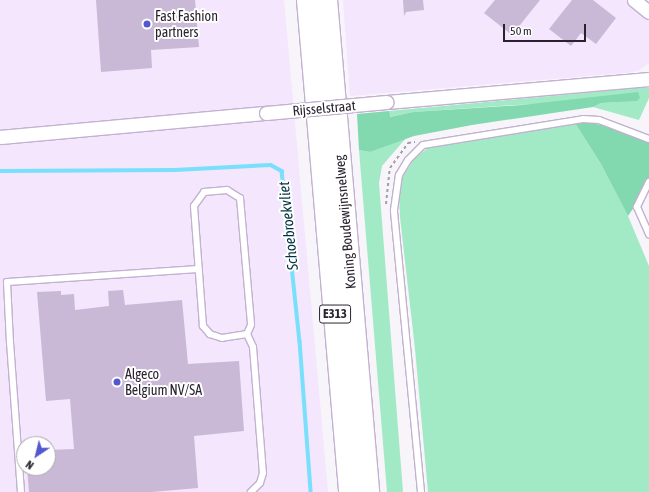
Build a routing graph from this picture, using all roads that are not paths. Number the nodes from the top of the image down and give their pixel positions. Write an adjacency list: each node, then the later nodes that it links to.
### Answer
1 (308, 0): 14 (highway, Koning Boudewijnsnelweg / E313)
2 (326, 0): 15 (highway, Koning Boudewijnsnelweg / E313)
3 (634, 0): 4 (street)
4 (649, 12)
5 (649, 79): 6 (street, Rijsselstraat, bridge)
6 (0, 138)
7 (649, 139): 16 (lane)
8 (649, 182): 9 (lane)
9 (649, 234)
10 (199, 269): 11 (lane); 11 (lane); 12 (lane)
11 (247, 334): 13 (lane)
12 (21, 492)
13 (251, 492)
14 (350, 492)
15 (368, 492)
16 (421, 492)

